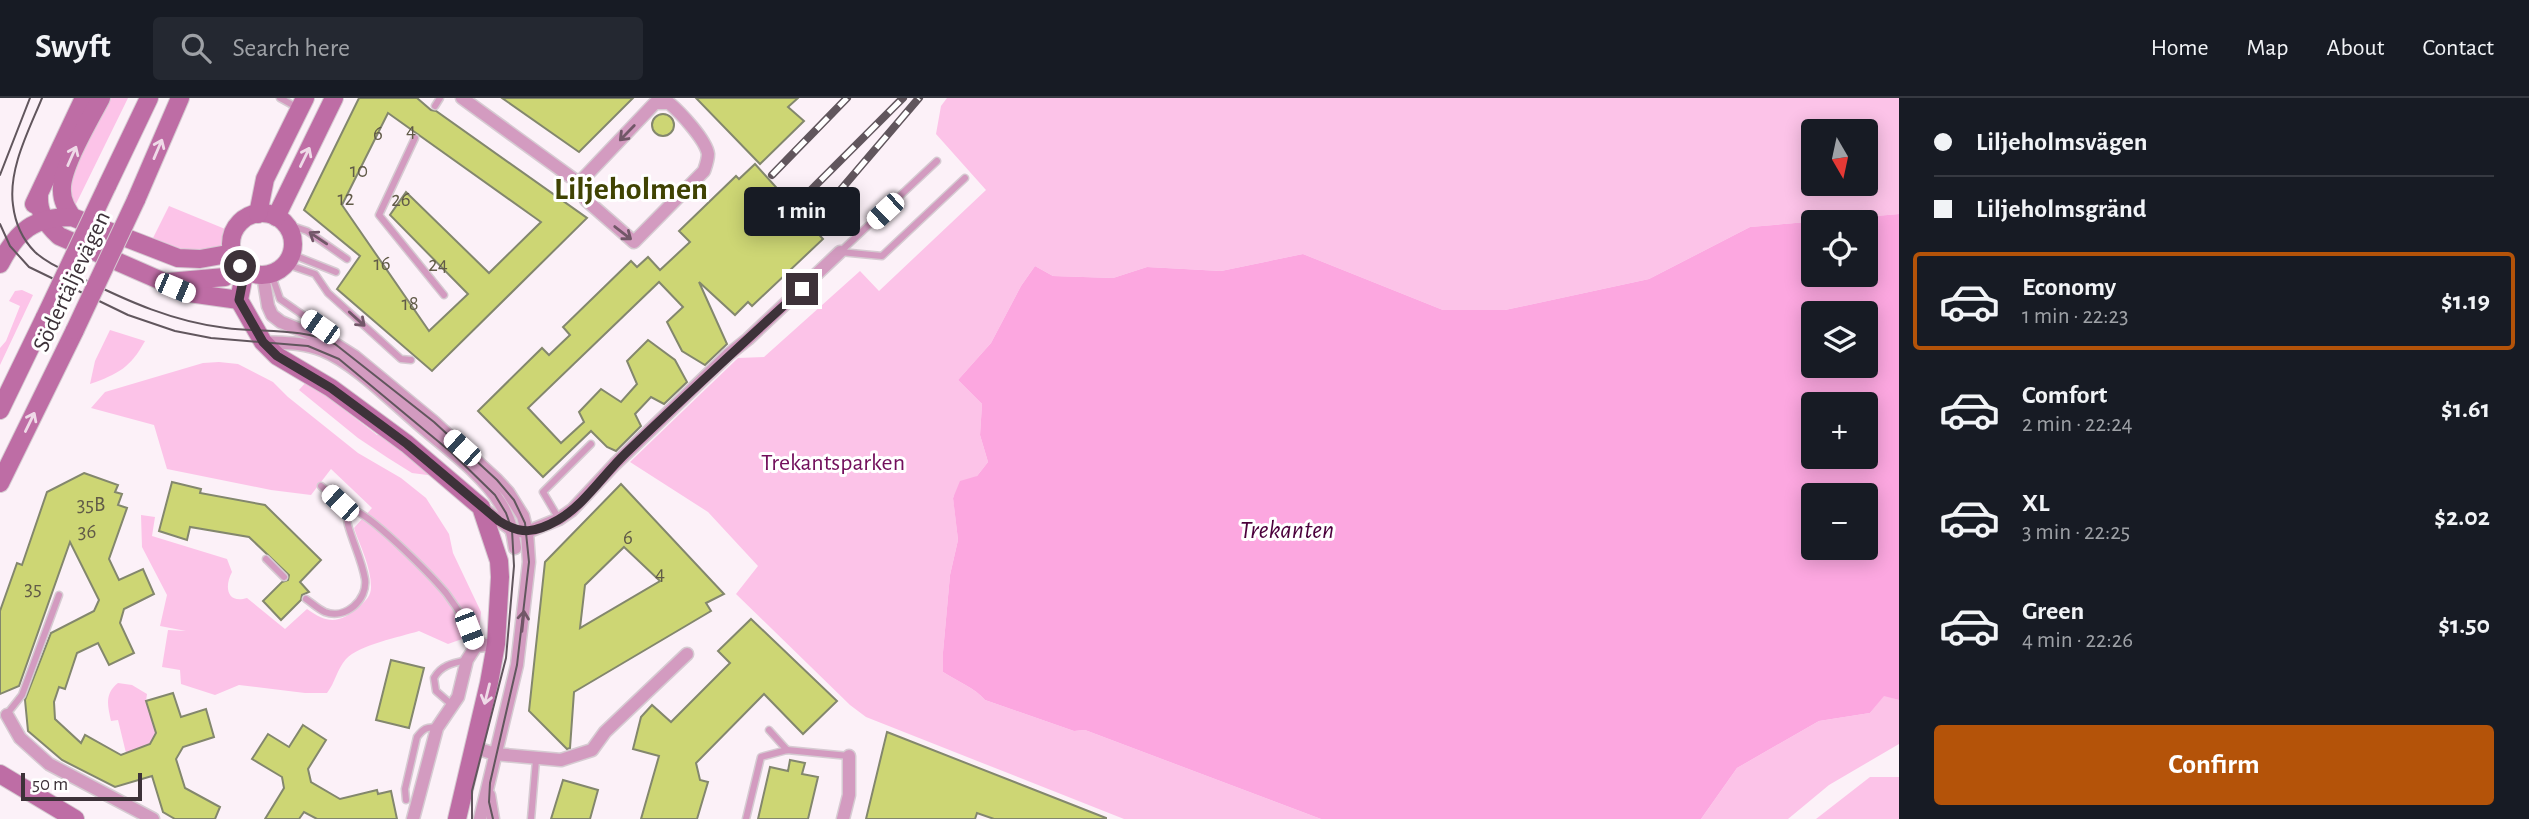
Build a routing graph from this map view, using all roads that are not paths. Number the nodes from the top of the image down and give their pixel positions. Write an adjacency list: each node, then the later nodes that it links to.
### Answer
1 (84, 98): 15 (street)
2 (101, 98): 16 (street, Södertäljevägen, one-way to 2)
3 (149, 98): 30 (street, Södertäljevägen, bridge)
4 (180, 98): 32 (street, Södertäljevägen, one-way to 4, bridge)
5 (280, 98): 9 (lane)
6 (334, 98): 17 (street, one-way to 6)
7 (440, 98): 10 (lane)
8 (462, 98): 14 (street)
9 (302, 103): 17 (street)
10 (435, 106)
11 (415, 138): 26 (lane)
12 (937, 161): 20 (lane)
13 (965, 178): 20 (lane)
14 (579, 183): 14 (street, one-way to 14)
15 (39, 195): 18 (street, Södertäljevägen); 19 (street)
16 (72, 217): 18 (street); 23 (street)
17 (273, 218): 21 (lane, one-way to 17); 23 (street); 23 (street)
18 (43, 220): 19 (street, Södertäljevägen); 25 (street)
19 (20, 232): 22 (street)
20 (840, 252): 36 (street)
21 (347, 259)
22 (0, 264)
23 (261, 265): 24 (lane); 25 (street); 27 (street); 29 (lane, one-way to 29); 38 (street)
24 (336, 272)
25 (161, 282): 27 (street)
26 (444, 295)
27 (239, 300): 28 (street)
28 (263, 342): 34 (street); 37 (street)
29 (411, 360)
30 (0, 410)
31 (592, 444): 36 (lane)
32 (0, 483)
33 (321, 486): 35 (lane)
34 (481, 507): 37 (street); 42 (street)
35 (351, 512): 44 (lane); 46 (lane)
36 (559, 520): 38 (street)
37 (512, 530): 38 (street); 39 (street)
38 (527, 532): 39 (street); 55 (street, one-way to 38)
39 (515, 548): 42 (street)
40 (266, 559): 41 (lane)
41 (284, 577)
42 (500, 577): 45 (street)
43 (59, 595): 50 (lane)
44 (306, 599)
45 (496, 644): 46 (street); 53 (street, one-way to 53)
46 (476, 646): 48 (street)
47 (687, 654): 57 (street)
48 (467, 660): 49 (street); 49 (lane)
49 (453, 706): 51 (street)
50 (7, 715): 64 (street)
51 (437, 728): 61 (lane); 65 (street)
52 (769, 730): 54 (lane)
53 (473, 747): 55 (street); 66 (street)
54 (787, 750): 56 (lane); 70 (lane)
55 (495, 754): 57 (street); 59 (street)
56 (849, 756): 71 (street)
57 (536, 760): 69 (lane)
58 (0, 774): 63 (street)
59 (489, 783): 67 (street); 68 (street)
60 (0, 785): 62 (street)
61 (406, 800)
62 (56, 819)
63 (75, 819)
64 (153, 819)
65 (413, 819)
66 (457, 819)
67 (480, 819)
68 (493, 819)
69 (531, 819)
70 (746, 819)
71 (843, 819)

